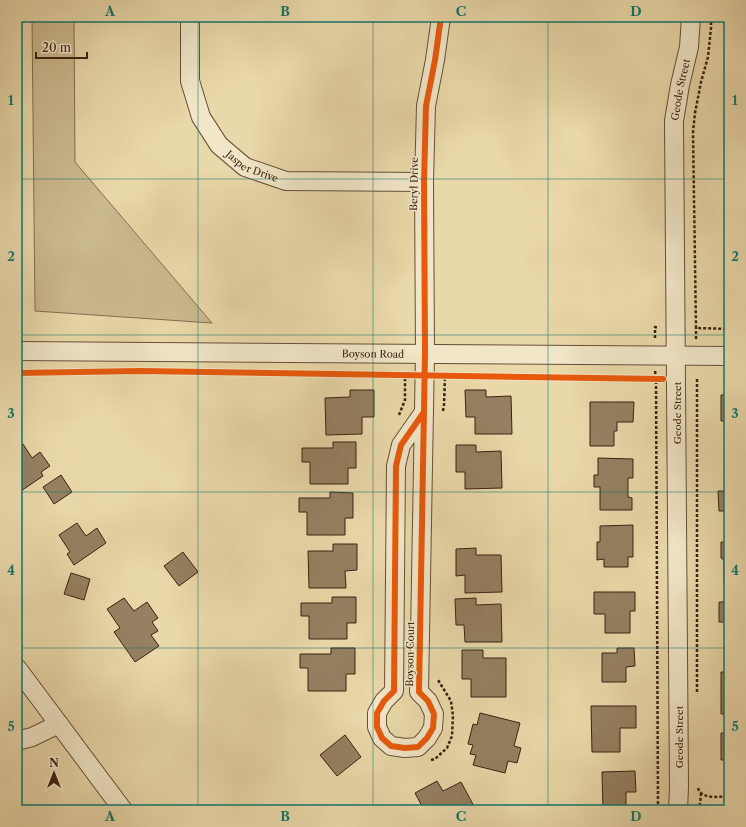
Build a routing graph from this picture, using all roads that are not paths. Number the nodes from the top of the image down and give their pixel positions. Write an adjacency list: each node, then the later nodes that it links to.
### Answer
1 (190, 17): 4 (street, Jasper Drive)
2 (442, 17): 4 (street, Beryl Drive)
3 (691, 17): 7 (street, Geode Street)
4 (424, 182): 6 (street, Beryl Drive)
5 (17, 351): 6 (street, Boyson Road)
6 (425, 353): 7 (street, Boyson Road); 9 (street, Beryl Drive)
7 (676, 355): 8 (street, Boyson Road); 14 (street, Geode Street)
8 (729, 356)
9 (424, 412): 9 (street, Boyson Court)
10 (17, 668): 11 (street)
11 (59, 724): 12 (street); 13 (street)
12 (17, 741)
13 (123, 810)
14 (678, 810)

